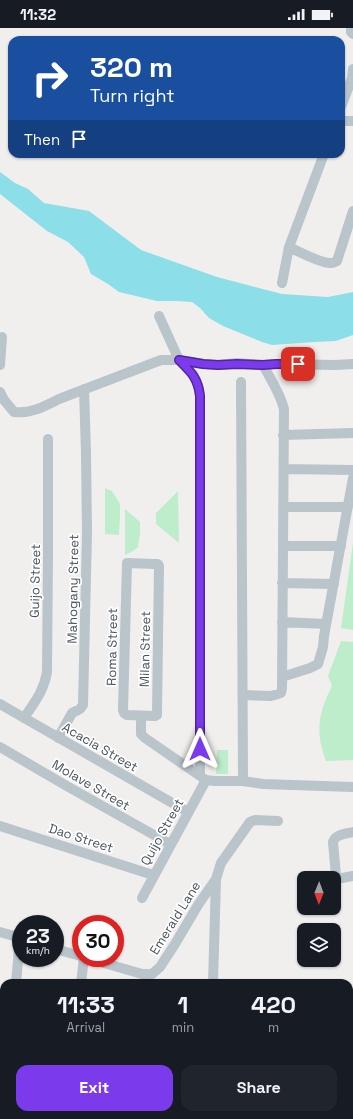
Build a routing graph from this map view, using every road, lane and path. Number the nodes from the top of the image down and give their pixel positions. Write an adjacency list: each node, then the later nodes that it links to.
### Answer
1 (351, 28): 2 (street)
2 (353, 34)
3 (353, 69): 4 (street)
4 (345, 96)
5 (322, 158): 7 (street)
6 (353, 211): 7 (street)
7 (289, 247): 8 (street)
8 (282, 283)
9 (159, 316): 11 (street)
10 (2, 337): 13 (street)
11 (179, 360): 14 (street); 16 (street); 40 (street)
12 (353, 364): 14 (street)
13 (0, 365)
14 (263, 365): 19 (street)
15 (241, 382): 34 (street)
16 (84, 389): 17 (street); 38 (street, Mahogany Street)
17 (0, 392)
18 (353, 433): 19 (street)
19 (283, 434): 21 (street)
20 (48, 439): 37 (street, Guijo Street)
21 (284, 469): 22 (street); 24 (street)
22 (353, 470)
23 (353, 478): 25 (street)
24 (283, 507): 25 (street); 26 (street)
25 (348, 507): 27 (street)
26 (283, 546): 27 (street); 29 (street)
27 (341, 546): 30 (street)
28 (159, 566): 36 (street, Milan Street); 36 (street, Roma Street)
29 (282, 583): 30 (street); 31 (street)
30 (334, 584): 32 (street)
31 (282, 622): 32 (street); 33 (street)
32 (326, 624): 33 (street)
33 (282, 677): 34 (street)
34 (243, 695): 41 (street)
35 (0, 704): 37 (street, Acacia Street)
36 (142, 716): 40 (street)
37 (24, 718): 38 (street, Acacia Street)
38 (58, 738): 43 (street, Acacia Street)
39 (0, 747): 47 (street, Molave Street)
40 (203, 778): 41 (street); 43 (street, Quijo Street)
41 (243, 781): 42 (street)
42 (353, 787)
43 (188, 812): 47 (street, Quijo Street)
44 (278, 821): 50 (street)
45 (0, 826): 48 (street, Dao Street)
46 (353, 832): 49 (street)
47 (170, 844): 48 (street, Quijo Street)
48 (154, 875): 51 (street, Quijo Street)
49 (353, 876)
50 (216, 879): 59 (street, Emerald Lane); 60 (street)
51 (142, 898)
52 (0, 932): 53 (street)
53 (12, 935)
54 (18, 967): 57 (street)
55 (84, 967): 58 (street)
56 (110, 967): 59 (street, Emerald Lane)
57 (16, 979)
58 (82, 979)
59 (142, 979)
60 (214, 979)

